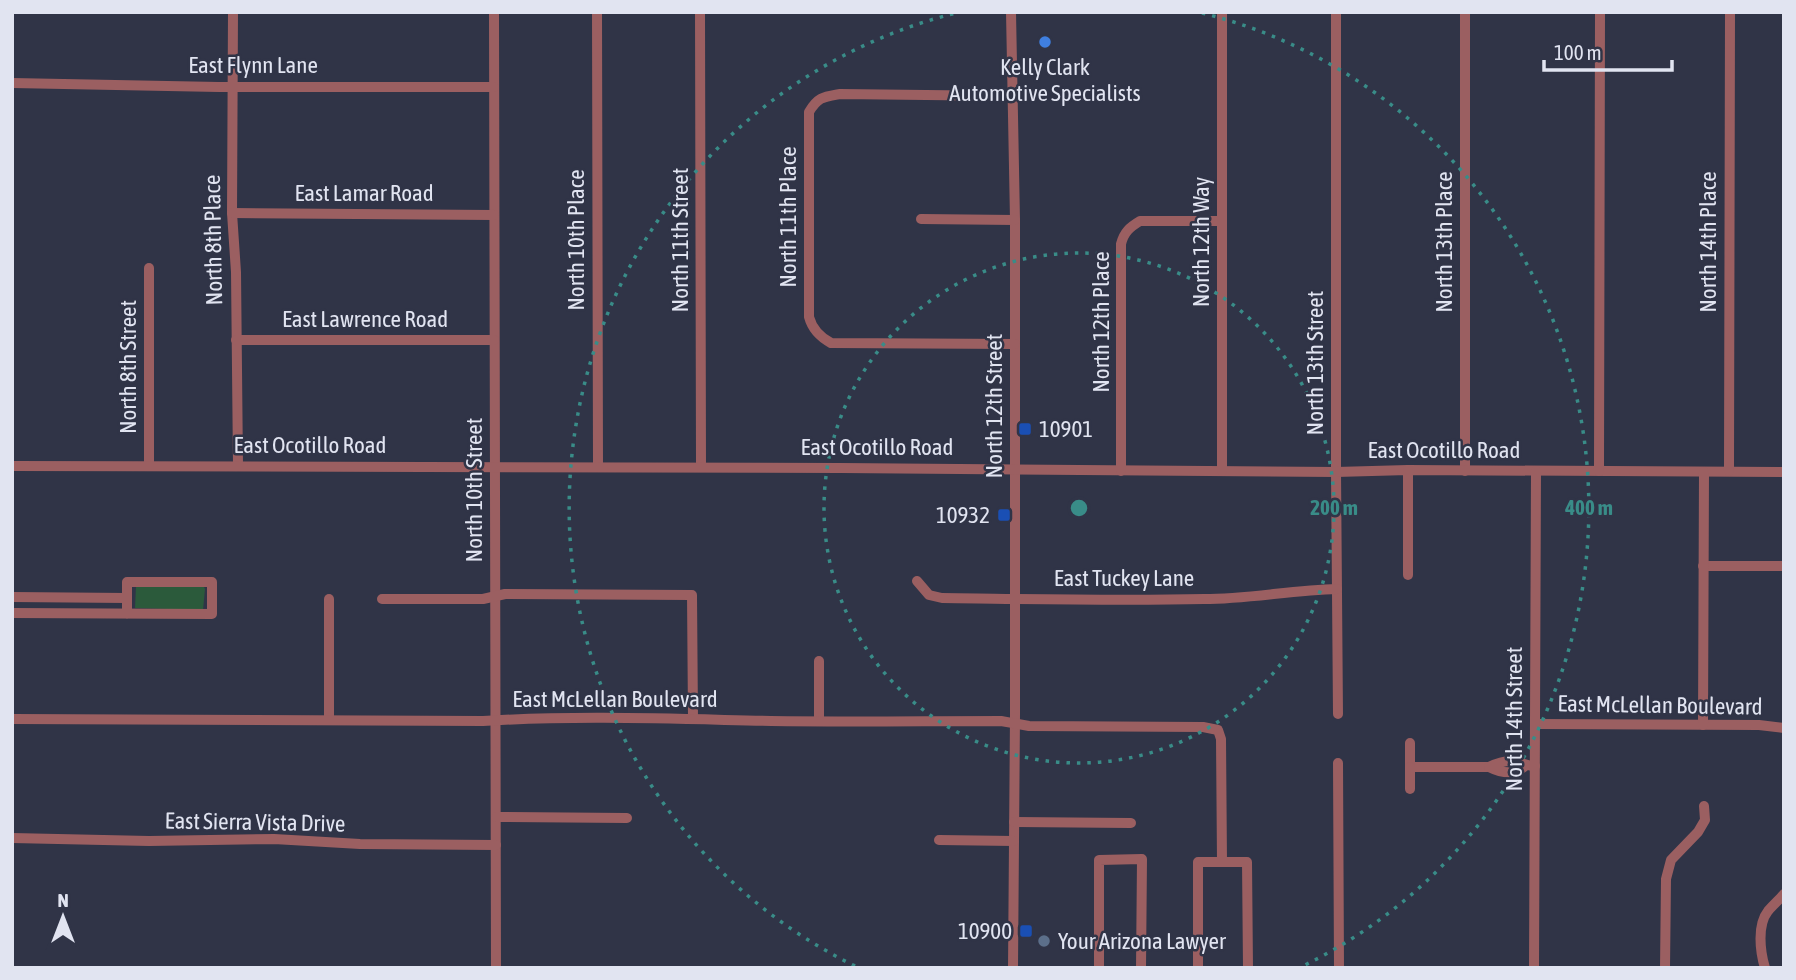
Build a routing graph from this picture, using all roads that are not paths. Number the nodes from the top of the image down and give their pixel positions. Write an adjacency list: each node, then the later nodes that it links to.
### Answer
1 (233, 12): 12 (street, North 8th Place)
2 (494, 12): 13 (street, North 10th Street)
3 (597, 12): 28 (street, North 10th Place)
4 (700, 12): 29 (street, North 11th Street)
5 (1011, 12): 14 (street, North 12th Street)
6 (1222, 12): 19 (street, North 12th Way)
7 (1336, 12): 38 (street, North 13th Street)
8 (1465, 12): 34 (street, North 13th Place)
9 (1600, 12): 36 (street)
10 (1730, 12): 37 (street, North 14th Place)
11 (12, 83): 12 (street, East Flynn Lane)
12 (233, 87): 13 (street, East Flynn Lane); 15 (street, North 8th Place)
13 (494, 88): 16 (street, North 10th Street)
14 (1012, 96): 18 (street, North 12th Street); 23 (street, North 11th Place)
15 (232, 213): 16 (street, East Lamar Road); 21 (street, North 8th Place)
16 (494, 215): 22 (street, North 10th Street)
17 (921, 219): 18 (street)
18 (1015, 220): 23 (street, North 12th Street)
19 (1222, 221): 32 (street, North 12th Place); 33 (street, North 12th Way)
20 (149, 268): 25 (street, North 8th Street)
21 (236, 340): 22 (street, East Lawrence Road); 26 (street, North 8th Place)
22 (494, 340): 27 (street, North 10th Street)
23 (1015, 344): 30 (street, North 12th Street)
24 (12, 466): 25 (street, East Ocotillo Road)
25 (149, 466): 26 (street, East Ocotillo Road)
26 (238, 466): 27 (street, East Ocotillo Road)
27 (495, 467): 28 (street, East Ocotillo Road); 47 (street, North 10th Street)
28 (598, 467): 29 (street, East Ocotillo Road)
29 (701, 467): 30 (street, East Ocotillo Road)
30 (1015, 469): 32 (street, East Ocotillo Road); 50 (street, North 12th Street)
31 (1408, 470): 34 (street, East Ocotillo Road); 38 (street, East Ocotillo Road); 43 (street)
32 (1121, 471): 33 (street, East Ocotillo Road)
33 (1222, 471): 38 (street, East Ocotillo Road)
34 (1465, 471): 35 (street, East Ocotillo Road)
35 (1536, 471): 36 (street, East Ocotillo Road); 62 (street, North 14th Street)
36 (1599, 471): 39 (street, East Ocotillo Road)
37 (1729, 471): 39 (street, East Ocotillo Road); 40 (street, East Ocotillo Road)
38 (1336, 472): 45 (street, North 13th Street)
39 (1704, 472): 41 (street)
40 (1784, 472)
41 (1703, 566): 42 (street); 63 (street)
42 (1784, 566)
43 (1408, 575)
44 (917, 581): 50 (street, East Tuckey Lane)
45 (1337, 589): 50 (street, East Tuckey Lane); 55 (street, North 13th Street)
46 (12, 597): 48 (street)
47 (495, 597): 49 (street); 58 (street); 59 (street, North 10th Street)
48 (127, 598): 53 (street); 53 (street)
49 (382, 598)
50 (1015, 598): 61 (street, North 12th Street)
51 (329, 599): 57 (street)
52 (12, 613): 53 (street)
53 (127, 614)
54 (819, 661): 60 (street)
55 (1338, 714)
56 (12, 719): 57 (street, East McLellan Boulevard)
57 (329, 719): 59 (street, East McLellan Boulevard)
58 (693, 719): 59 (street, East McLellan Boulevard); 60 (street, East McLellan Boulevard)
59 (496, 720): 71 (street, North 10th Street)
60 (819, 721): 61 (street, East McLellan Boulevard)
61 (1015, 724): 73 (street, North 12th Street); 79 (street, East McLellan Boulevard)
62 (1535, 724): 63 (street, East McLellan Boulevard); 68 (street, North 14th Street)
63 (1703, 725): 64 (street, East McLellan Boulevard)
64 (1784, 728)
65 (1410, 743): 67 (street)
66 (1338, 764): 87 (street)
67 (1410, 766): 68 (street); 69 (street)
68 (1530, 766): 88 (street, North 14th Street)
69 (1410, 789)
70 (1704, 806): 89 (street)
71 (496, 817): 72 (street); 78 (street, North 10th Street)
72 (627, 818)
73 (1014, 822): 74 (street); 77 (street, North 12th Street)
74 (1131, 822)
75 (12, 838): 78 (street, East Sierra Vista Drive)
76 (939, 839): 77 (street)
77 (1014, 841): 82 (street, North 12th Street)
78 (496, 845): 81 (street, North 10th Street)
79 (1222, 862): 85 (street); 86 (street)
80 (1784, 894): 90 (street)
81 (496, 968)
82 (1013, 968)
83 (1099, 968): 84 (street)
84 (1142, 968)
85 (1198, 968)
86 (1248, 968)
87 (1339, 968)
88 (1534, 968)
89 (1665, 968)
90 (1765, 968)

